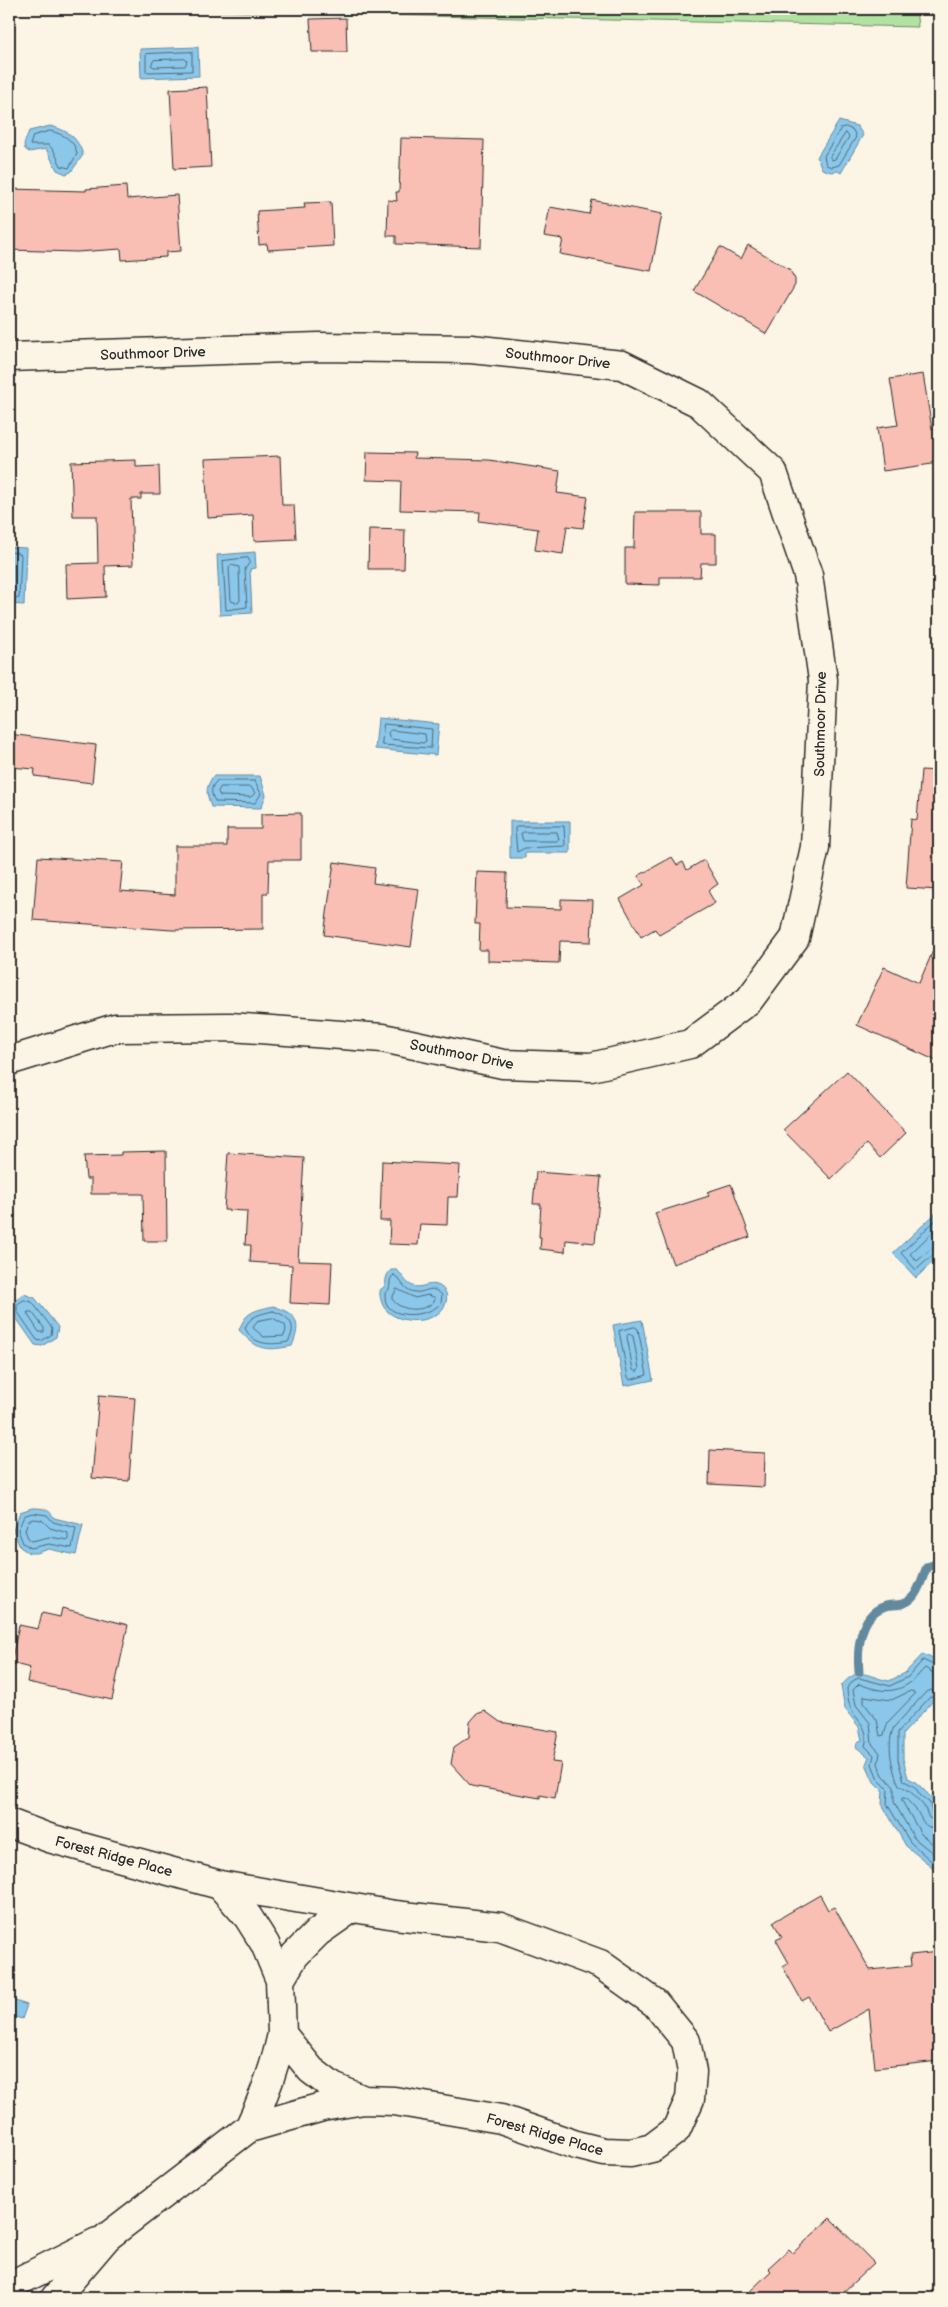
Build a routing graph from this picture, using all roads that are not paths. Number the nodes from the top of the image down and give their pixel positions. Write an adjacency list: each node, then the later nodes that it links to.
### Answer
1 (9, 357): 2 (street, Southmoor Drive)
2 (9, 1061)
3 (9, 1822): 4 (street, Forest Ridge Place)
4 (220, 1885): 5 (street, Forest Ridge Place); 6 (street, Forest Ridge Place)
5 (352, 1908): 6 (street); 8 (street, Forest Ridge Place)
6 (280, 1980): 7 (street, Forest Ridge Place)
7 (282, 2034): 8 (street, Forest Ridge Place); 9 (street, Forest Ridge Place)
8 (364, 2100): 9 (street, Forest Ridge Place)
9 (249, 2128): 10 (street, Forest Ridge Place)
10 (107, 2237): 11 (street, Forest Ridge Place); 12 (street, Forest Ridge Place)
11 (9, 2286)
12 (55, 2298)

